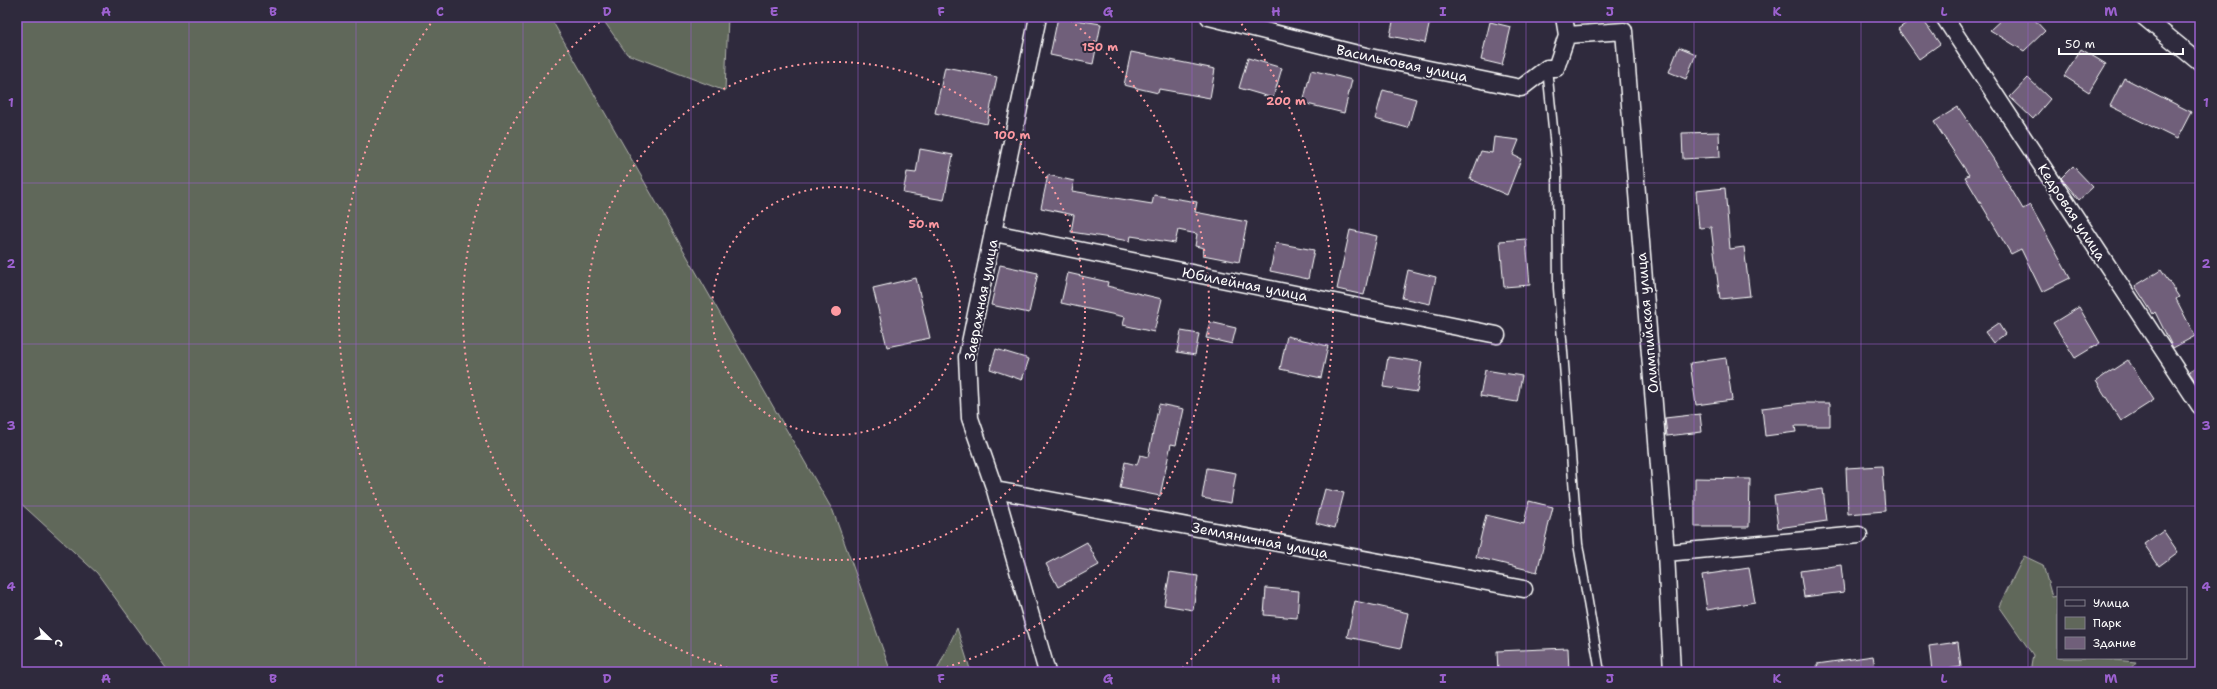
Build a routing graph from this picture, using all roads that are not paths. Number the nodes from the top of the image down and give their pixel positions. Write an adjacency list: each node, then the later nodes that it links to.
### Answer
1 (1038, 17): 9 (street, Завражная улица)
2 (1209, 17): 8 (street, Васильковая улица)
3 (1564, 17): 6 (street)
4 (1944, 17): 11 (street, Кедровая улица)
5 (2144, 17): 7 (street)
6 (1567, 35): 8 (street, Васильковая улица); 14 (street, Олимпийская улица)
7 (2200, 63)
8 (1547, 68): 17 (lane)
9 (994, 233): 10 (street, Юбилейная улица); 12 (street, Завражная улица)
10 (1497, 335)
11 (2200, 406)
12 (995, 490): 15 (street, Земляничная улица); 16 (street, Завражная улица)
13 (1859, 535): 14 (street)
14 (1666, 553): 18 (street, Олимпийская улица)
15 (1524, 589)
16 (1047, 672)
17 (1600, 672)
18 (1672, 672)

